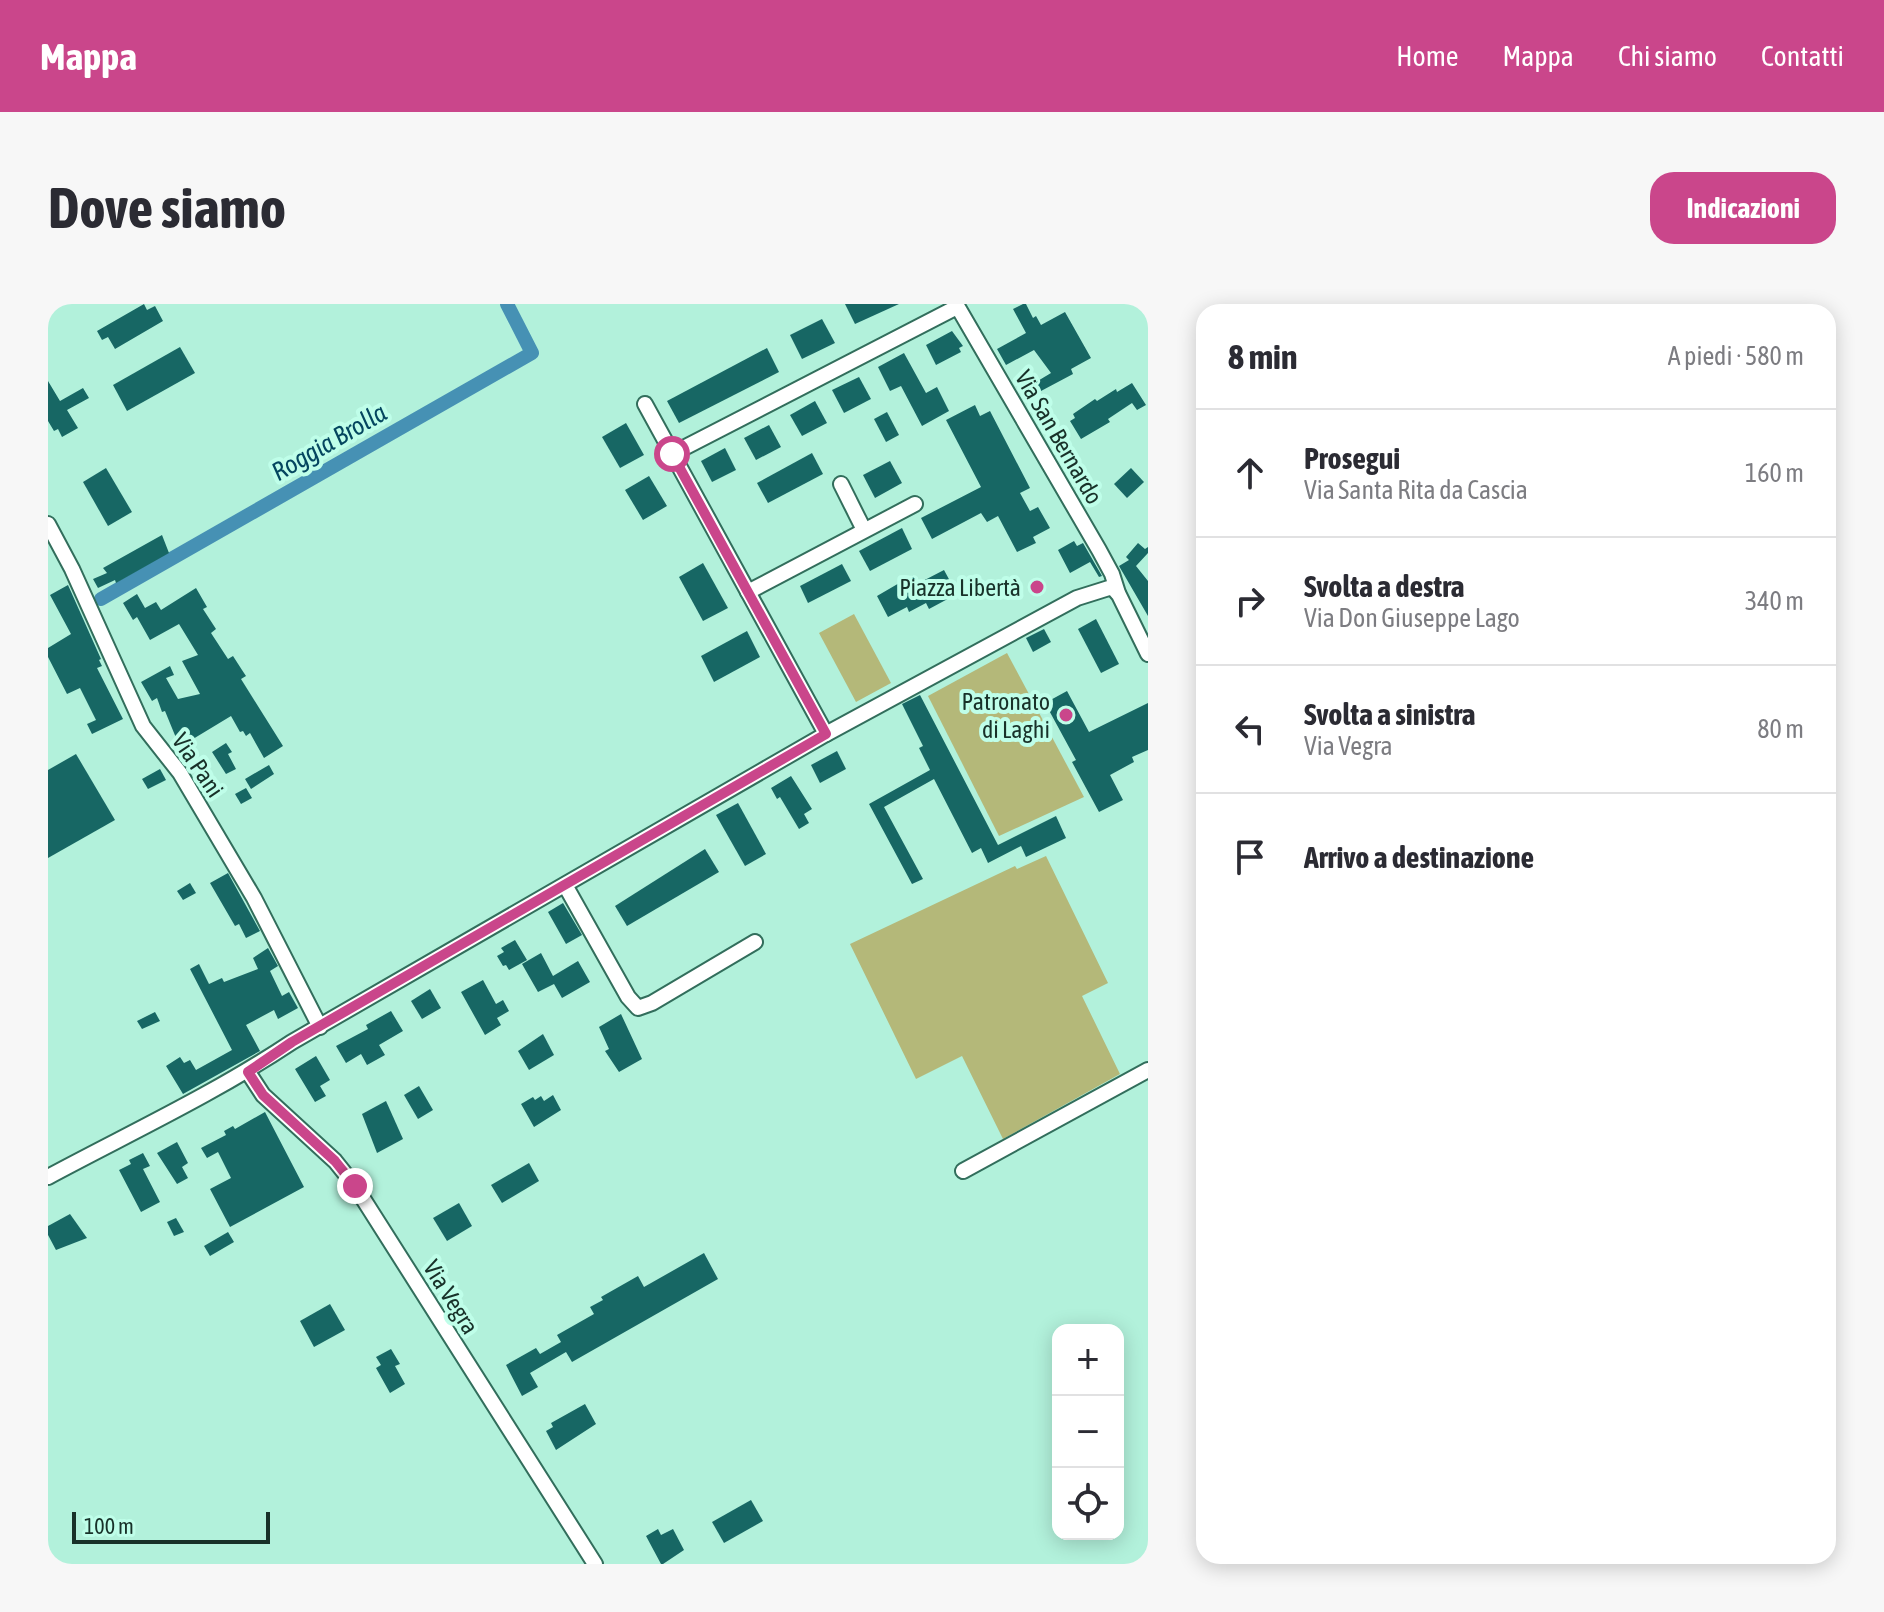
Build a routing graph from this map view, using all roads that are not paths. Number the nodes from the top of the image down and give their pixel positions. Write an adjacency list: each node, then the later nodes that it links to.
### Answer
1 (957, 305): 3 (street); 9 (street, Via San Bernardo)
2 (645, 404): 3 (street)
3 (672, 454): 8 (street)
4 (841, 484): 7 (street)
5 (915, 504): 7 (street)
6 (48, 524): 14 (street, Via Pani)
7 (864, 530): 8 (street)
8 (748, 592): 11 (street)
9 (1119, 595): 10 (street, Via San Bernardo); 11 (street)
10 (1148, 654)
11 (826, 734): 12 (street)
12 (565, 885): 13 (street); 14 (street)
13 (755, 942)
14 (320, 1027): 16 (street)
15 (1148, 1070): 17 (street)
16 (248, 1072): 18 (street); 19 (street, Via Vegra)
17 (963, 1171)
18 (48, 1177)
19 (595, 1564)

